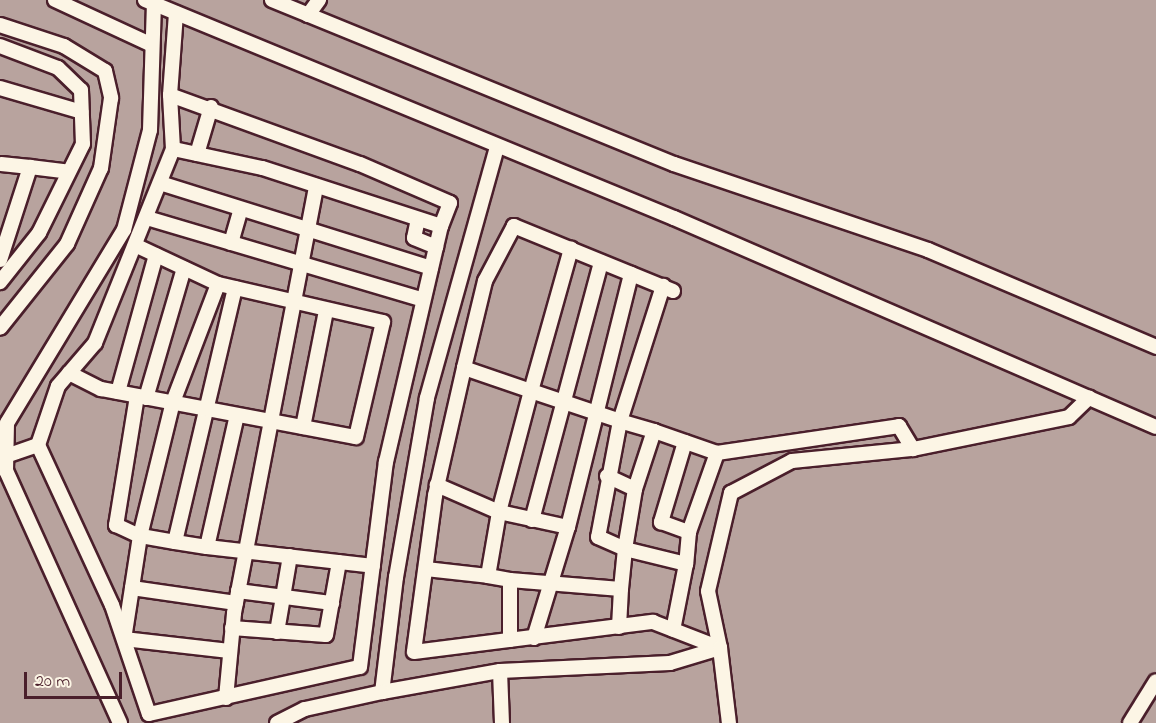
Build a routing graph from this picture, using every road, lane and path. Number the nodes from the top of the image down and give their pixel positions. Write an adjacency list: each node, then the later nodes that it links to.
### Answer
1 (55, 0): 8 (lane)
2 (272, 0): 6 (lane)
3 (319, 0): 6 (lane)
4 (150, 2): 5 (lane); 8 (lane)
5 (176, 13): 11 (lane); 14 (lane)
6 (308, 15): 45 (lane)
7 (0, 25): 44 (lane)
8 (150, 44): 64 (lane)
9 (0, 46): 13 (lane)
10 (0, 88): 13 (lane)
11 (170, 95): 12 (lane); 15 (lane)
12 (211, 107): 16 (lane); 25 (lane)
13 (82, 112): 19 (lane)
14 (497, 147): 51 (lane); 103 (lane)
15 (173, 149): 16 (lane); 20 (lane)
16 (197, 154): 21 (lane)
17 (0, 165): 18 (lane)
18 (30, 167): 19 (lane); 34 (lane)
19 (69, 172): 34 (lane)
20 (160, 183): 22 (lane); 23 (lane)
21 (316, 186): 24 (lane); 26 (lane)
22 (241, 209): 26 (lane); 27 (lane)
23 (147, 218): 27 (lane); 28 (lane)
24 (418, 219): 25 (lane); 29 (lane)
25 (441, 226): 29 (lane)
26 (306, 231): 33 (lane); 36 (lane)
27 (231, 243): 33 (lane)
28 (137, 246): 31 (lane); 47 (lane)
29 (436, 247): 36 (lane)
30 (572, 249): 32 (lane); 46 (lane); 48 (lane)
31 (156, 255): 35 (lane); 49 (lane)
32 (602, 262): 37 (lane); 53 (lane)
33 (299, 263): 41 (lane); 42 (lane)
34 (4, 265): 38 (lane)
35 (184, 268): 39 (lane); 50 (lane)
36 (431, 268): 41 (lane)
37 (631, 274): 55 (lane); 58 (lane)
38 (0, 282)
39 (218, 284): 40 (lane); 52 (lane)
40 (235, 288): 42 (lane); 54 (lane)
41 (423, 300): 82 (lane)
42 (291, 304): 43 (lane); 57 (lane)
43 (326, 311): 59 (lane); 59 (lane)
44 (0, 328)
45 (1156, 347)
46 (464, 368): 48 (lane); 68 (lane)
47 (69, 373): 49 (lane); 63 (lane)
48 (531, 391): 53 (lane); 70 (lane)
49 (118, 392): 50 (lane)
50 (141, 397): 52 (lane); 74 (lane)
51 (1089, 398): 60 (lane); 65 (lane)
52 (173, 402): 54 (lane); 74 (lane)
53 (564, 404): 55 (lane); 71 (lane)
54 (205, 408): 56 (lane); 75 (lane)
55 (594, 412): 58 (lane); 72 (lane)
56 (237, 415): 57 (lane); 76 (lane)
57 (268, 421): 59 (lane); 77 (lane)
58 (620, 421): 61 (lane); 67 (lane)
59 (303, 427)
60 (1156, 427)
61 (654, 431): 62 (lane); 69 (lane)
62 (685, 442): 66 (lane); 73 (lane)
63 (38, 445): 64 (lane); 97 (lane)
64 (4, 449): 105 (lane)
65 (913, 449): 66 (lane); 99 (lane)
66 (717, 453): 73 (lane)
67 (607, 476): 69 (lane); 78 (lane)
68 (437, 485): 70 (lane); 83 (lane)
69 (635, 489): 78 (lane)
70 (499, 512): 71 (lane); 84 (lane)
71 (532, 520): 72 (lane)
72 (568, 527): 86 (lane)
73 (689, 532): 81 (lane)
74 (140, 536): 75 (lane); 87 (lane)
75 (175, 542): 76 (lane)
76 (207, 547): 77 (lane)
77 (246, 549): 79 (lane); 90 (lane)
78 (625, 549): 81 (lane); 88 (lane)
79 (290, 556): 80 (lane); 89 (lane)
80 (339, 562): 82 (lane); 91 (lane)
81 (686, 564): 94 (lane)
82 (373, 567): 104 (lane)
83 (426, 569): 84 (lane); 98 (lane)
84 (488, 576): 85 (lane)
85 (510, 580): 86 (lane); 98 (lane)
86 (551, 582): 88 (lane); 96 (lane)
87 (132, 588): 90 (lane); 97 (lane)
88 (621, 589): 92 (lane)
89 (284, 596): 90 (lane); 91 (lane); 95 (lane)
90 (237, 597): 93 (lane)
91 (332, 603): 95 (lane)
92 (619, 627): 94 (lane); 96 (lane)
93 (232, 628): 95 (lane); 100 (lane)
94 (673, 630): 99 (lane)
95 (277, 632)
96 (534, 638): 98 (lane)
97 (124, 639): 100 (lane); 104 (lane)
98 (510, 640)
99 (720, 648): 101 (lane); 108 (lane)
100 (229, 651): 104 (lane)
101 (500, 671): 103 (lane); 107 (lane)
102 (1156, 681): 109 (lane)
103 (382, 692): 106 (lane)
104 (226, 699)
105 (120, 723)
106 (277, 723)
107 (502, 723)
108 (729, 723)
109 (1130, 723)

